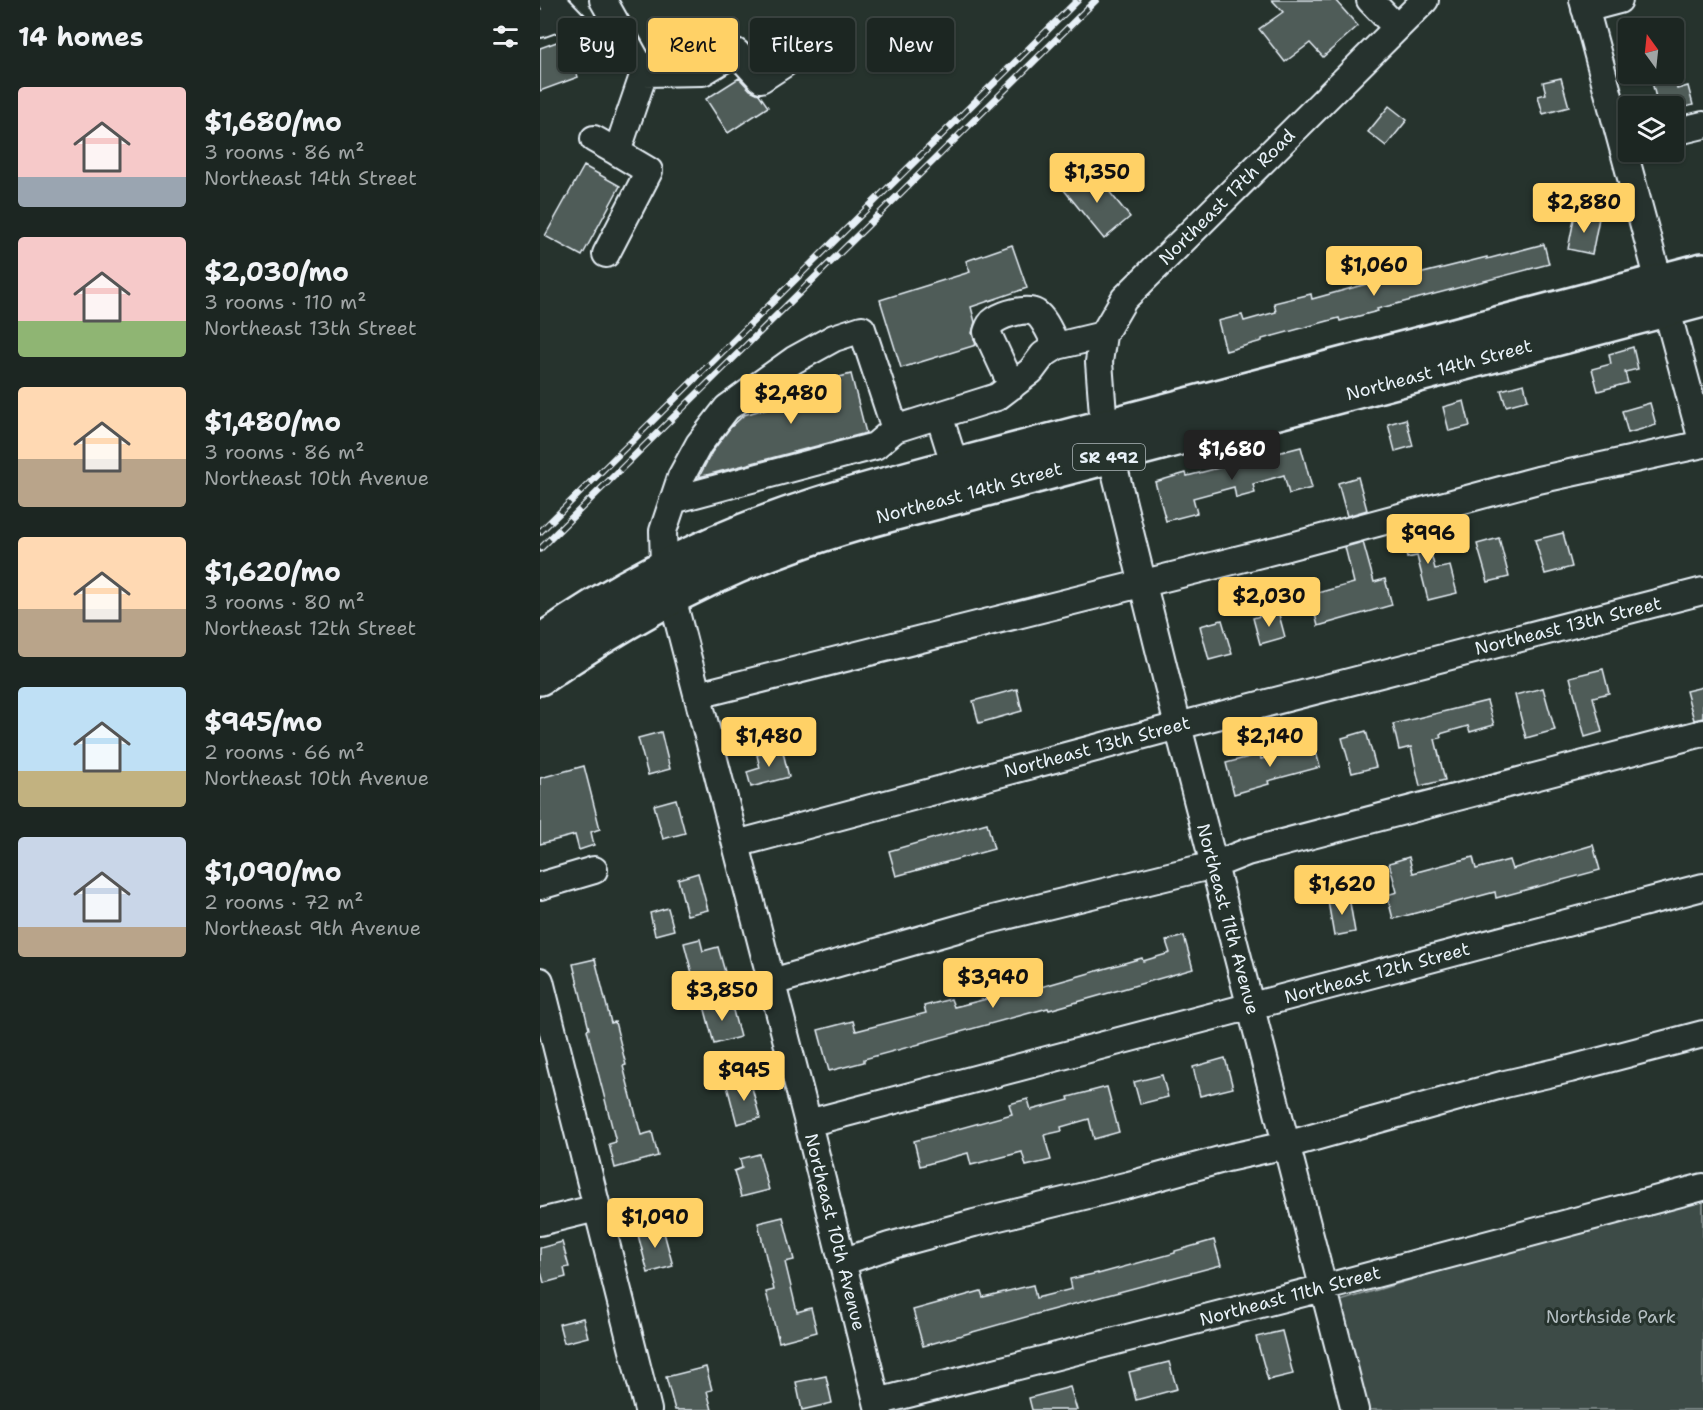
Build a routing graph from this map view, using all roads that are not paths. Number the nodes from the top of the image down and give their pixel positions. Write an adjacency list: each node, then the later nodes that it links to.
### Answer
1 (603, 0): 7 (street)
2 (1370, 0): 9 (street)
3 (1425, 0): 9 (street, Northeast 17th Road)
4 (1619, 0): 5 (street)
5 (1584, 4): 15 (street)
6 (558, 8): 8 (street)
7 (613, 18)
8 (540, 24)
9 (1397, 28): 25 (street, Northeast 17th Road)
10 (636, 59): 14 (street)
11 (750, 68): 14 (street)
12 (754, 72): 13 (street)
13 (771, 72)
14 (644, 73): 19 (street)
15 (1618, 117)
16 (1703, 125): 17 (street)
17 (1684, 130)
18 (594, 139): 19 (street)
19 (617, 152): 21 (street)
20 (1631, 162): 23 (street)
21 (606, 254)
22 (1703, 270): 23 (main road, Northeast 14th Street / SR 492)
23 (1664, 295): 24 (main road, Northeast 14th Street / SR 492); 30 (main road, Northeast 14th Street / SR 492); 31 (street)
24 (1703, 300)
25 (1103, 335): 26 (street); 30 (street, Northeast 17th Road)
26 (1057, 346): 27 (street); 27 (street)
27 (1012, 386): 28 (street)
28 (939, 415): 29 (street); 32 (street)
29 (895, 429): 33 (street); 33 (street, Northeast 10th Avenue)
30 (1108, 441): 32 (main road, Northeast 14th Street / SR 492); 34 (main road, Northeast 14th Street / SR 492); 35 (street, Northeast 11th Avenue)
31 (1703, 444): 35 (street)
32 (955, 466): 34 (main road, Northeast 14th Street / SR 492)
33 (673, 500): 34 (street, Northeast 10th Avenue)
34 (668, 581): 37 (main road, Northeast 14th Street / SR 492); 38 (main road, Northeast 14th Street / SR 492); 39 (street, Northeast 10th Avenue)
35 (1143, 582): 39 (street); 40 (street, Northeast 11th Avenue)
36 (1703, 591): 40 (street, Northeast 13th Street)
37 (540, 642)
38 (540, 678)
39 (698, 695): 42 (street, Northeast 10th Avenue)
40 (1178, 726): 42 (street, Northeast 13th Street); 43 (street, Northeast 11th Avenue)
41 (1703, 734): 43 (street)
42 (736, 844): 48 (street, Northeast 10th Avenue)
43 (1214, 865): 48 (street); 49 (street, Northeast 11th Avenue)
44 (594, 870): 45 (street)
45 (540, 886)
46 (1703, 887): 49 (street, Northeast 12th Street)
47 (540, 981): 54 (street)
48 (772, 982): 51 (street, Northeast 10th Avenue)
49 (1251, 1006): 51 (street, Northeast 12th Street); 52 (street, Northeast 11th Avenue)
50 (1703, 1034): 52 (street)
51 (808, 1123): 56 (street, Northeast 10th Avenue)
52 (1286, 1145): 56 (street); 57 (street, Northeast 11th Avenue)
53 (1703, 1187): 57 (street, Northeast 11th Street)
54 (597, 1208): 55 (street); 59 (street)
55 (540, 1222)
56 (842, 1262): 58 (street, Northeast 10th Avenue)
57 (1323, 1288): 58 (street, Northeast 11th Street); 60 (street, Northeast 11th Avenue)
58 (878, 1406)
59 (648, 1410)
60 (1355, 1410)

